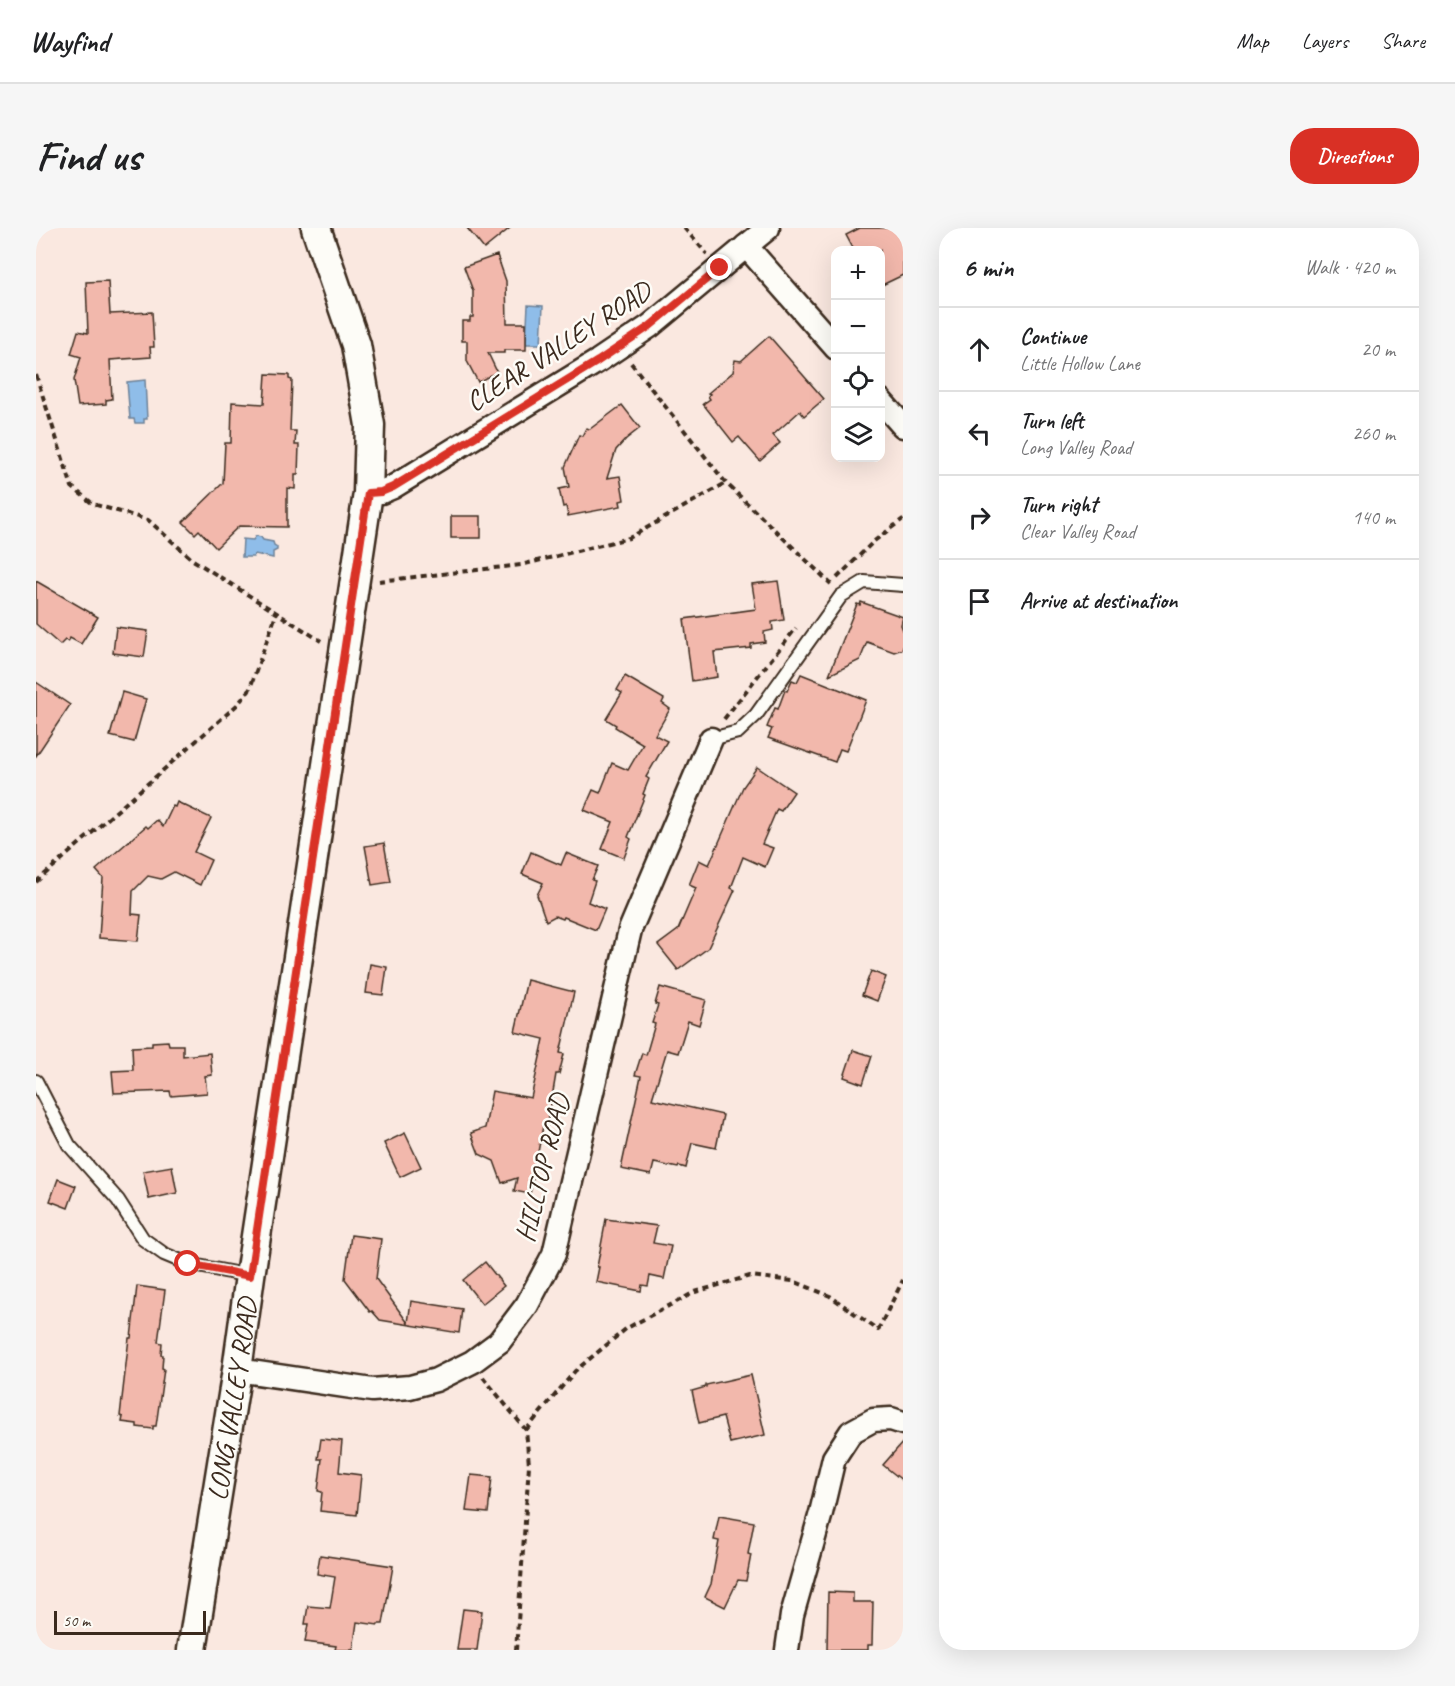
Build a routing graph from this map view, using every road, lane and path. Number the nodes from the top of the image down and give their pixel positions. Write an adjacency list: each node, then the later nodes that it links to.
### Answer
1 (316, 228): 12 (street, LONG VALLEY ROAD)
2 (684, 228): 5 (path)
3 (768, 228): 4 (street, CLEAR VALLEY ROAD)
4 (747, 246): 5 (street, CLEAR VALLEY ROAD); 6 (street)
5 (720, 268): 12 (street, CLEAR VALLEY ROAD)
6 (831, 342)
7 (629, 360): 11 (path)
8 (36, 375): 16 (path)
9 (885, 406): 10 (street)
10 (903, 426)
11 (726, 483): 13 (path); 14 (path)
12 (368, 493): 13 (street, LONG VALLEY ROAD)
13 (354, 580): 21 (street, LONG VALLEY ROAD)
14 (831, 584)
15 (903, 585): 18 (lane)
16 (277, 612): 17 (path); 19 (path)
17 (326, 632)
18 (711, 739): 23 (street, HILLTOP ROAD)
19 (36, 882)
20 (36, 1082): 21 (lane)
21 (250, 1276): 24 (street, LONG VALLEY ROAD)
22 (903, 1280): 26 (path)
23 (472, 1362): 24 (street, HILLTOP ROAD); 26 (path)
24 (237, 1370): 27 (street, LONG VALLEY ROAD)
25 (903, 1423): 29 (street)
26 (526, 1430): 28 (path)
27 (192, 1650)
28 (516, 1650)
29 (787, 1650)

